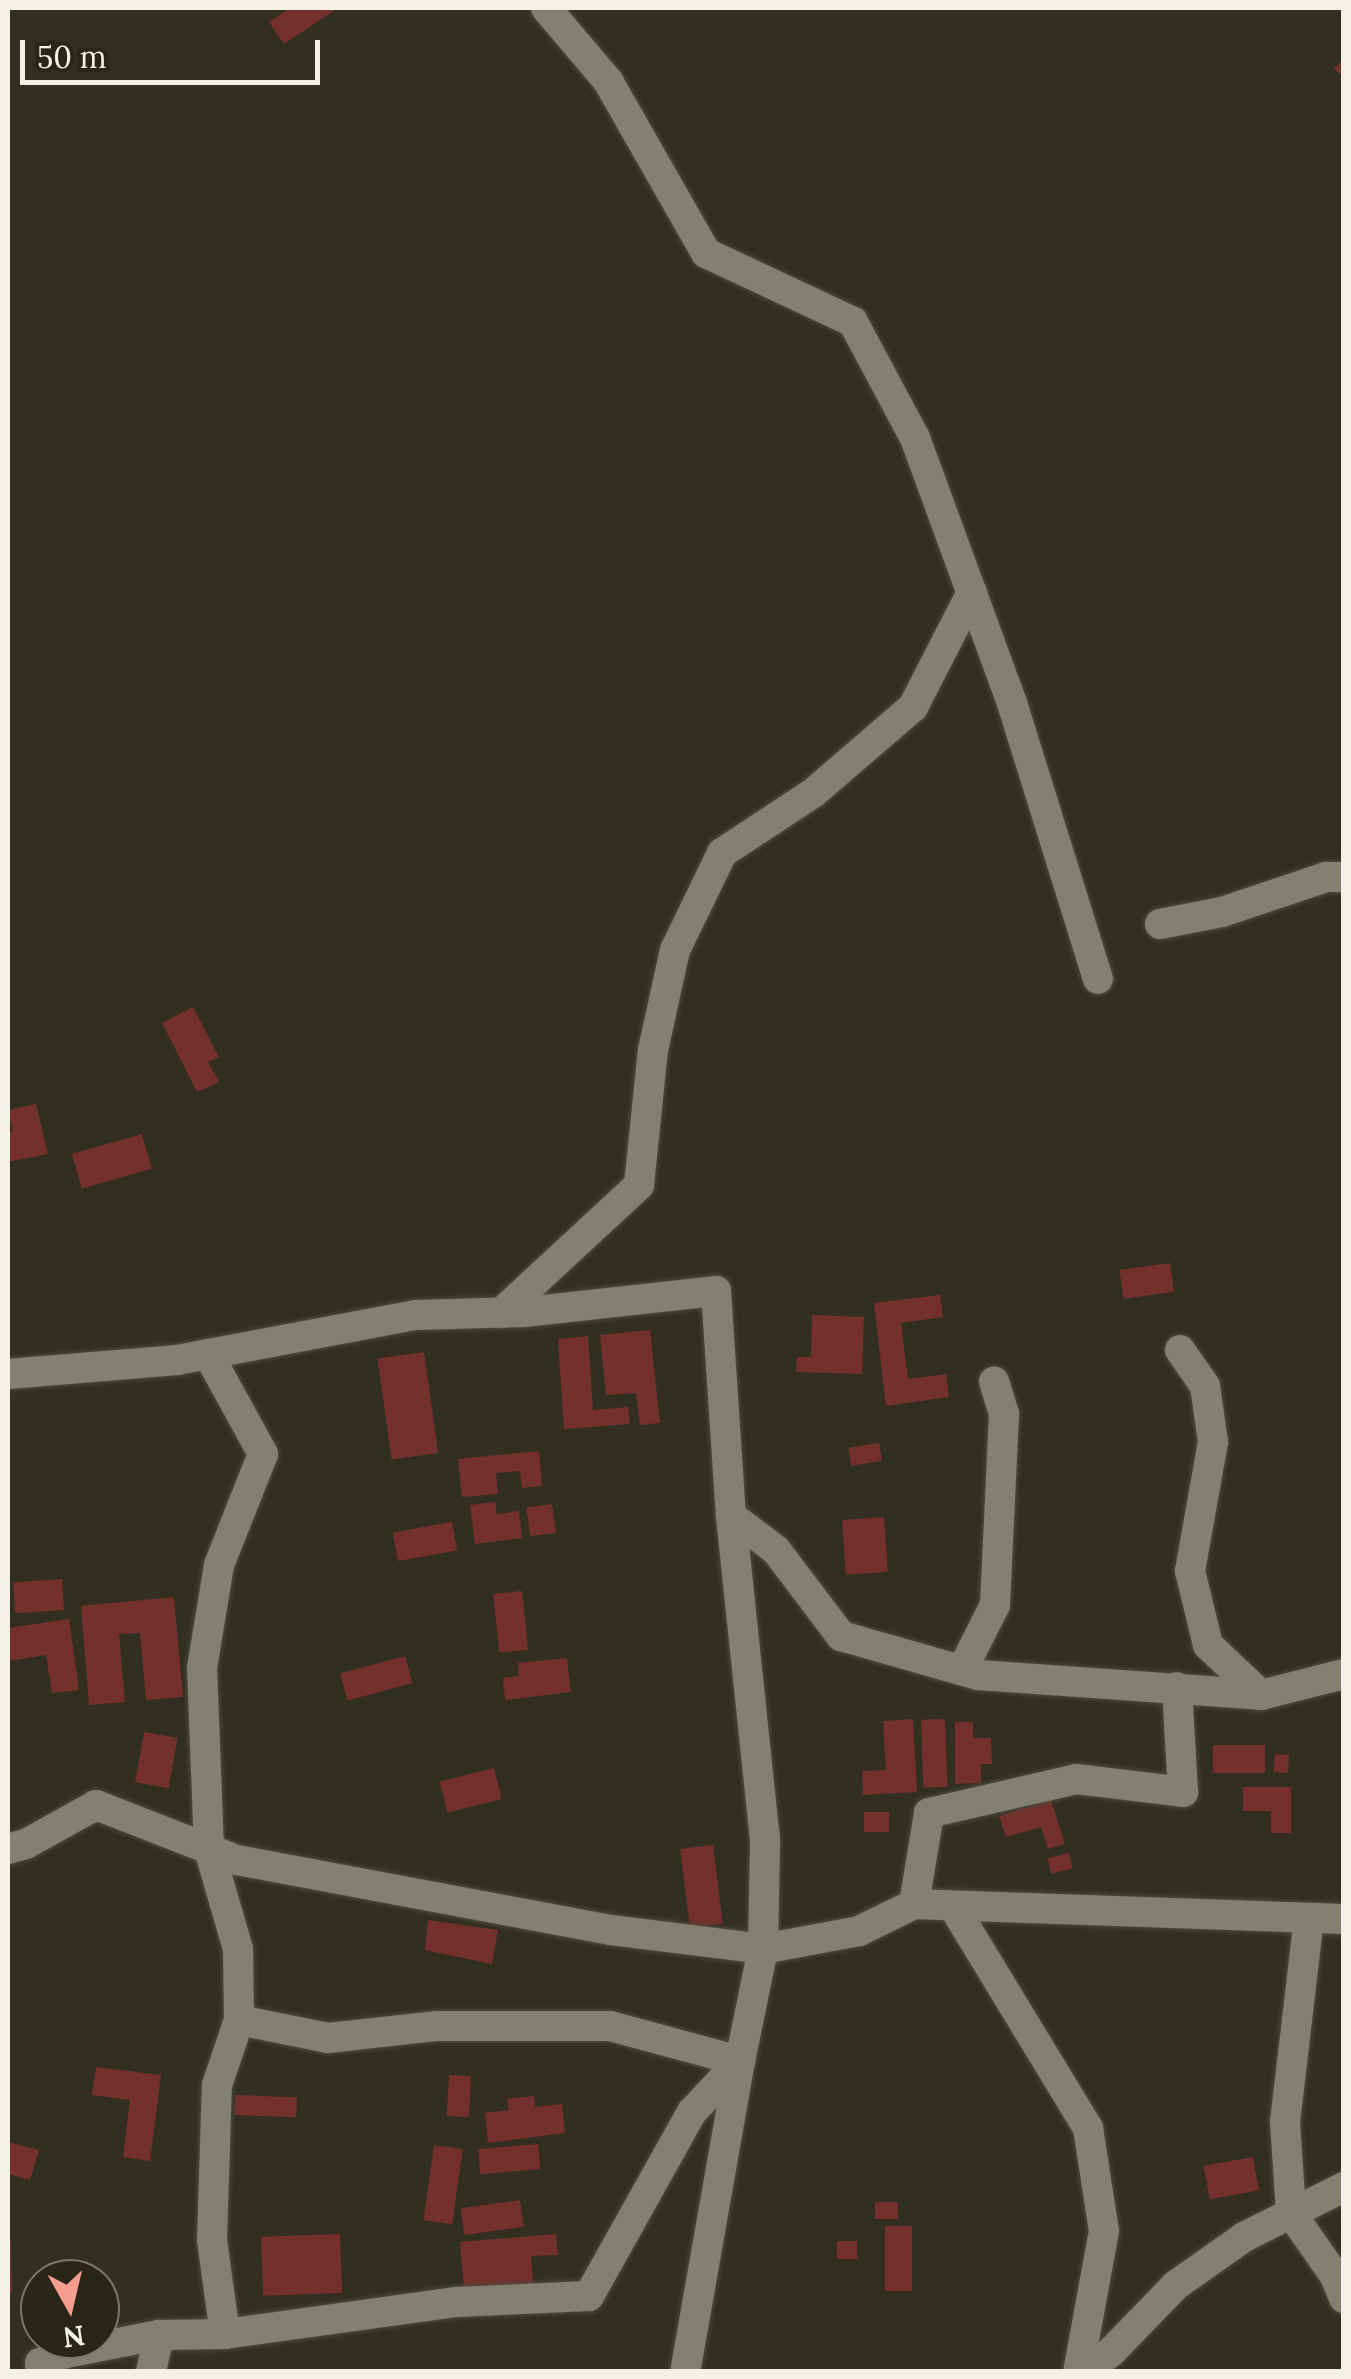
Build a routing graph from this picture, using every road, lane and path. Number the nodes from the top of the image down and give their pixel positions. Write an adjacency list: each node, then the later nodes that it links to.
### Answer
1 (546, 8): 2 (street)
2 (972, 592): 5 (street); 6 (street)
3 (1344, 877): 4 (street)
4 (1160, 924)
5 (1098, 978)
6 (502, 1313): 8 (street); 11 (street)
7 (1180, 1350): 15 (street)
8 (208, 1354): 9 (street); 17 (street)
9 (8, 1374)
10 (994, 1382): 12 (street)
11 (731, 1516): 12 (street); 22 (street)
12 (962, 1670): 14 (street)
13 (1344, 1674): 15 (street)
14 (1176, 1687): 15 (street); 18 (street)
15 (1261, 1694)
16 (8, 1848): 17 (street)
17 (209, 1849): 22 (street); 23 (street)
18 (914, 1904): 19 (street); 22 (street)
19 (953, 1906): 20 (street); 33 (street)
20 (1309, 1918): 21 (street); 26 (street)
21 (1344, 1919)
22 (763, 1949): 24 (street)
23 (239, 2020): 24 (street); 28 (street)
24 (740, 2061): 28 (street); 32 (street)
25 (1344, 2188): 26 (street)
26 (1292, 2213): 27 (street); 33 (street)
27 (1344, 2298)
28 (226, 2334): 29 (street)
29 (159, 2335): 30 (street); 31 (street)
30 (153, 2371)
31 (42, 2372)
32 (685, 2372)
33 (1081, 2372)

